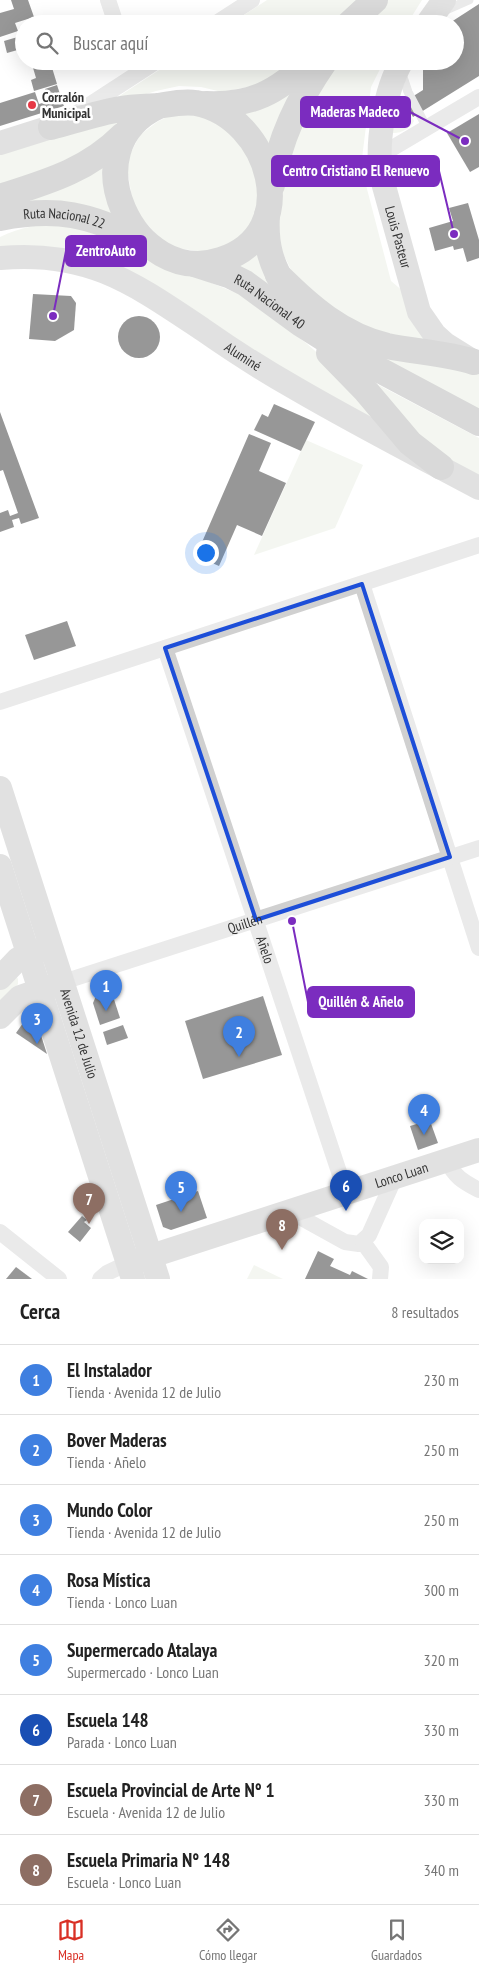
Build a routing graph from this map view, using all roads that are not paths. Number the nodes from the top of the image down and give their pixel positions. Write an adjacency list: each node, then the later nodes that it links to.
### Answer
1 (108, 0): 5 (street)
2 (252, 0): 6 (street)
3 (469, 0): 4 (lane)
4 (435, 13)
5 (113, 15)
6 (229, 15)
7 (131, 70): 13 (street)
8 (144, 70): 13 (street)
9 (300, 70): 15 (main road)
10 (319, 70): 23 (main road, Ruta Nacional 40)
11 (399, 70): 21 (street, Louis Pasteur)
12 (402, 70): 18 (lane)
13 (133, 77): 17 (street)
14 (479, 97): 18 (street)
15 (196, 103): 16 (main road); 23 (main road)
16 (159, 106): 17 (main road); 19 (main road)
17 (51, 127): 20 (street)
18 (427, 128): 21 (street)
19 (127, 131): 22 (main road, Ruta Nacional 22); 27 (main road)
20 (0, 143)
21 (379, 156): 33 (street, Louis Pasteur)
22 (0, 197)
23 (268, 208): 29 (main road); 30 (main road, Ruta Nacional 40)
24 (34, 213): 25 (main road, Ruta Nacional 22); 26 (main road); 27 (main road, Ruta Nacional 22)
25 (0, 218)
26 (0, 229)
27 (152, 247): 29 (main road)
28 (0, 258): 35 (street, Aluminé)
29 (190, 264): 31 (main road, Ruta Nacional 40)
30 (278, 275): 32 (main road, Ruta Nacional 40); 33 (main road)
31 (284, 311): 32 (main road, Ruta Nacional 40); 35 (main road)
32 (344, 351): 34 (main road, Ruta Nacional 40)
33 (477, 363)
34 (479, 423)
35 (441, 467): 36 (street, Aluminé)
36 (479, 488)
37 (479, 545): 38 (street)
38 (362, 584): 39 (street); 43 (street)
39 (165, 648): 40 (street); 45 (street, Añelo)
40 (0, 702)
41 (0, 788): 46 (street, Avenida 12 de Julio)
42 (479, 848): 43 (street, Quillén)
43 (450, 857): 45 (street, Quillén); 47 (street)
44 (0, 866): 48 (street, Avenida 12 de Julio)
45 (256, 920): 50 (street, Quillén); 57 (street, Añelo)
46 (51, 946): 48 (street); 50 (street, Avenida 12 de Julio)
47 (479, 948)
48 (29, 954): 49 (street); 51 (street, Avenida 12 de Julio)
49 (0, 978)
50 (63, 982): 51 (street, Quillén); 61 (street, Avenida 12 de Julio)
51 (40, 990): 52 (street, Quillén); 62 (street, Avenida 12 de Julio)
52 (0, 1017)
53 (479, 1150): 54 (street, Lonco Luan)
54 (447, 1160): 55 (street, Lonco Luan); 56 (street)
55 (395, 1177): 57 (street, Lonco Luan); 60 (street)
56 (479, 1190)
57 (346, 1193): 58 (street, Lonco Luan)
58 (289, 1211): 60 (street); 61 (street, Lonco Luan)
59 (0, 1232): 63 (street)
60 (363, 1242): 66 (street)
61 (151, 1256): 62 (street, Lonco Luan); 65 (street, Avenida 12 de Julio)
62 (131, 1271): 64 (street)
63 (59, 1279)
64 (100, 1279)
65 (158, 1279)
66 (380, 1279)

